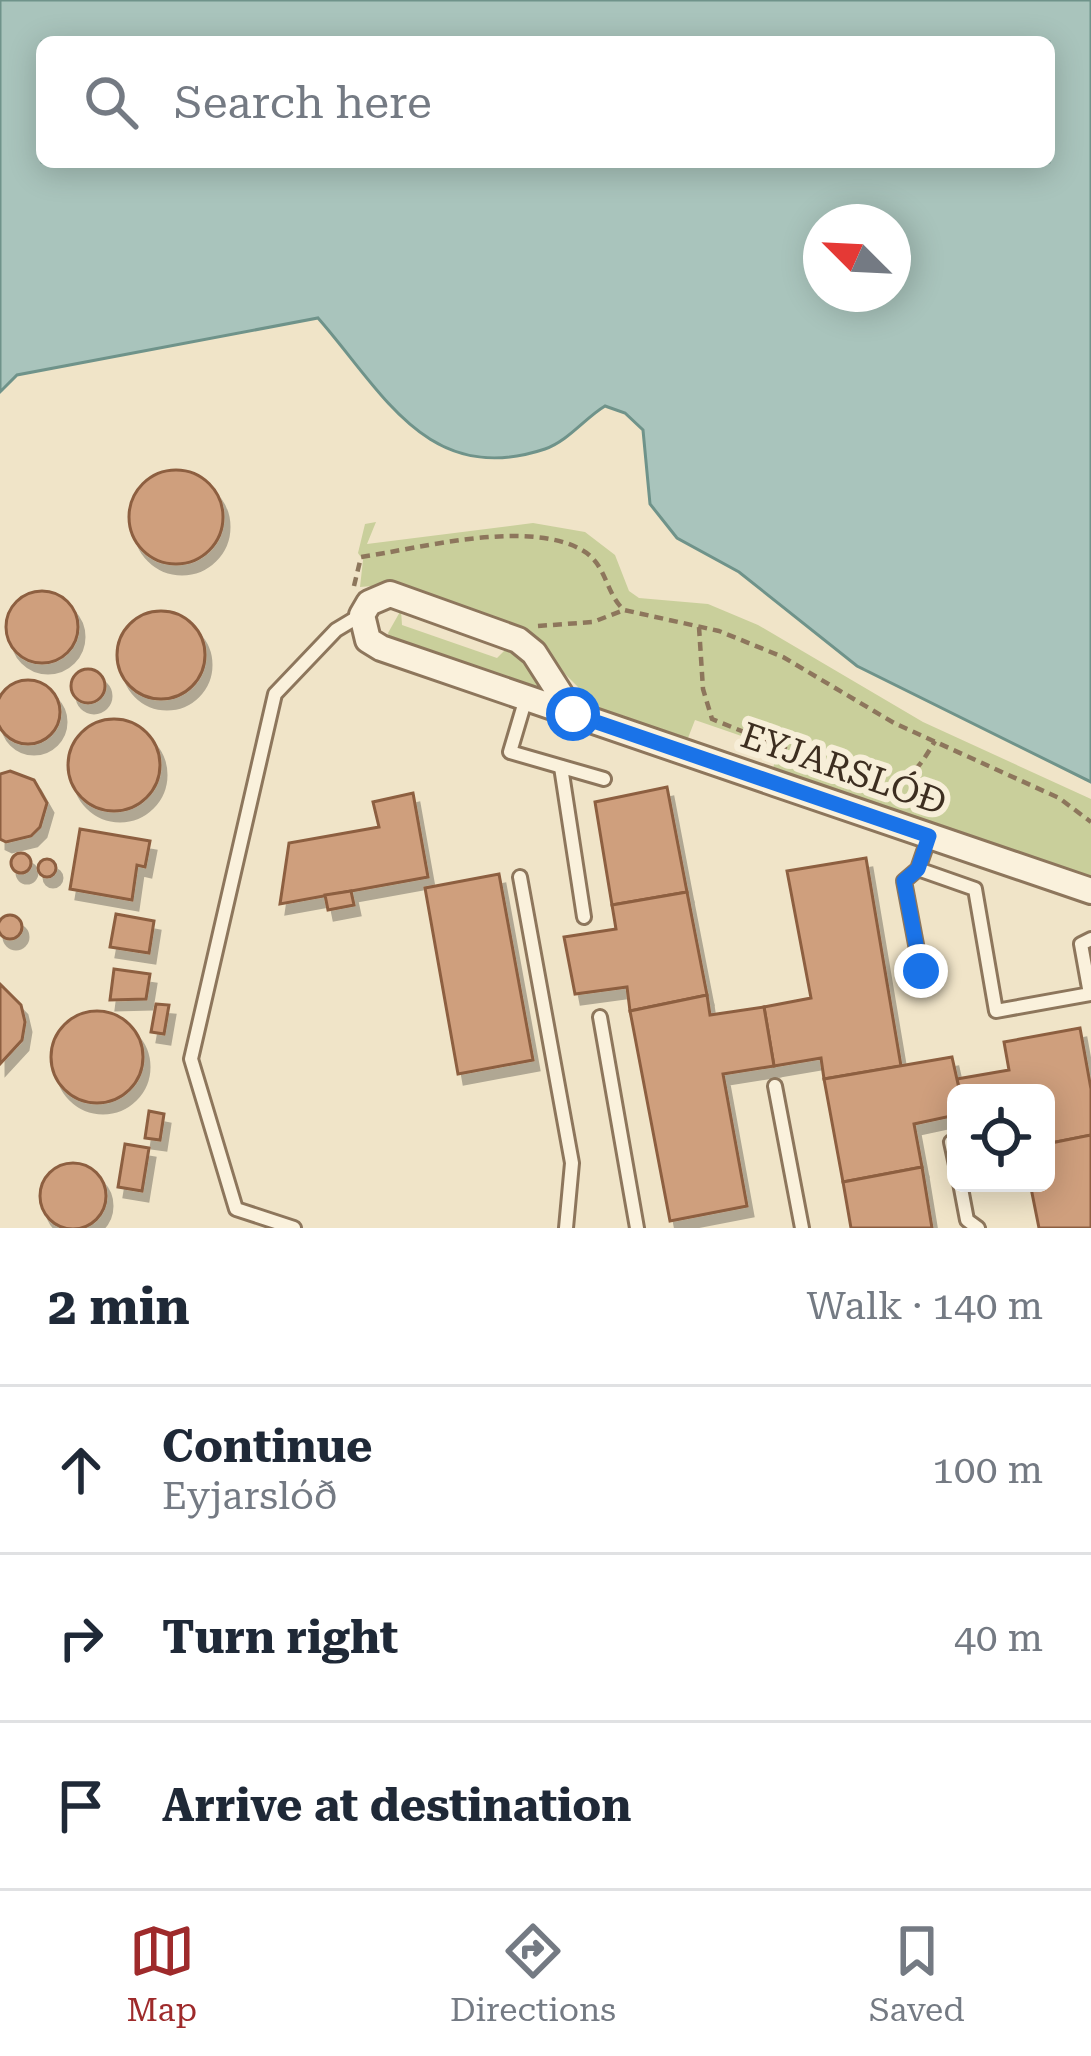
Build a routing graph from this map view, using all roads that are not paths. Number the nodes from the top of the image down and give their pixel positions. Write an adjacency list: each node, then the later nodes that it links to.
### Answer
1 (362, 615): 2 (street, EYJARSLÓÐ); 3 (street); 16 (lane)
2 (526, 698): 3 (street, EYJARSLÓÐ); 4 (lane)
3 (573, 714): 6 (street, EYJARSLÓÐ)
4 (561, 766): 5 (lane); 10 (lane)
5 (604, 779)
6 (929, 836): 7 (lane); 9 (street, EYJARSLÓÐ)
7 (918, 869): 11 (lane); 12 (lane)
8 (520, 878): 17 (lane)
9 (1091, 891)
10 (584, 917)
11 (1091, 939)
12 (921, 971)
13 (600, 1017): 18 (lane)
14 (775, 1086): 19 (lane)
15 (962, 1192): 20 (lane)
16 (294, 1228)
17 (566, 1228)
18 (638, 1228)
19 (802, 1228)
20 (978, 1228)

